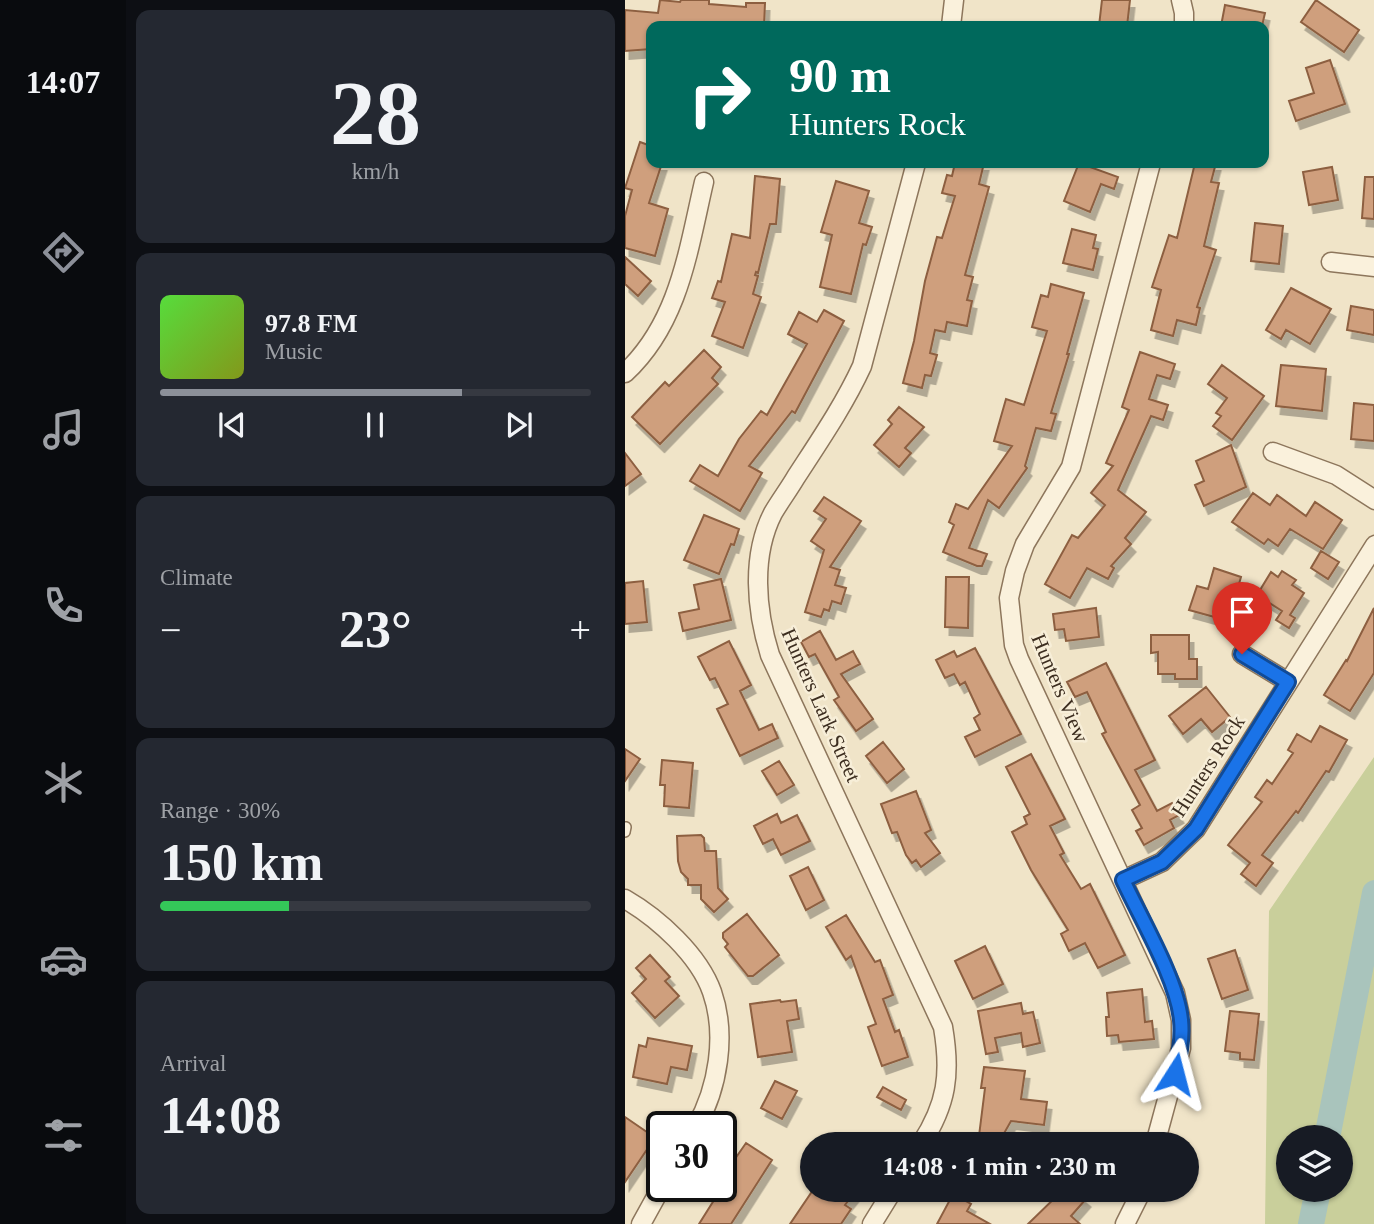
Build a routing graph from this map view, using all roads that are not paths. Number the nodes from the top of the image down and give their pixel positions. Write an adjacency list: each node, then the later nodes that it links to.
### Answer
1 (954, 0): 3 (street)
2 (1181, 0): 4 (street)
3 (952, 21)
4 (1184, 21)
5 (915, 168): 19 (street, Hunters Lark Street)
6 (1150, 168): 16 (street, Hunters View)
7 (704, 182): 10 (street)
8 (1331, 262): 9 (street)
9 (1374, 267)
10 (625, 373)
11 (1273, 452): 12 (street)
12 (1374, 500)
13 (1374, 545): 15 (street, Hunters Rock)
14 (1242, 654): 15 (street)
15 (1288, 682): 16 (street, Hunters Rock)
16 (1123, 880): 20 (street, Hunters View)
17 (625, 899): 18 (street)
18 (706, 1111)
19 (928, 1132)
20 (1158, 1132)
21 (653, 1202): 24 (street)
22 (886, 1202): 25 (street)
23 (1136, 1202): 26 (street)
24 (641, 1224)
25 (872, 1224)
26 (1125, 1224)

